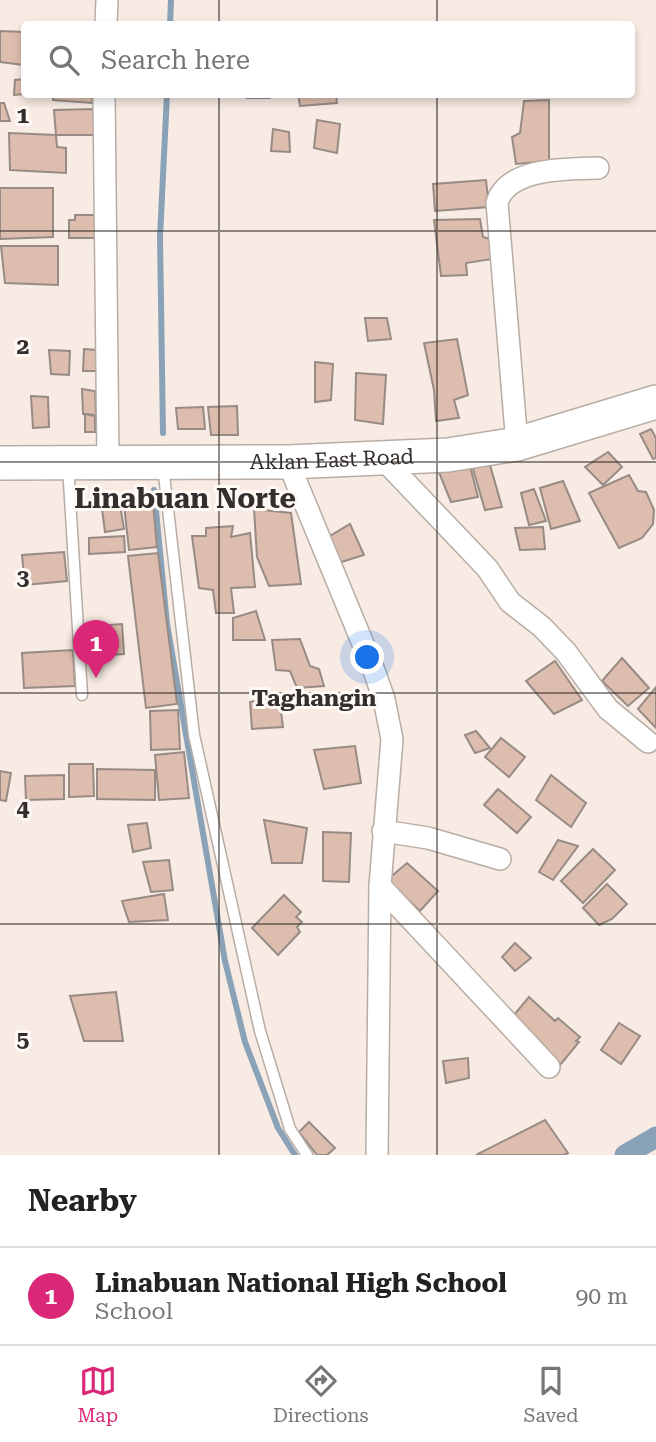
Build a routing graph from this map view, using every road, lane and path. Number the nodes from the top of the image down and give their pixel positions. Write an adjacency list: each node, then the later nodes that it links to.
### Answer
1 (107, 0): 2 (street)
2 (106, 21)
3 (104, 98): 8 (street)
4 (598, 168): 6 (street)
5 (656, 402): 6 (main road, Aklan East Road)
6 (517, 444): 7 (main road, Aklan East Road)
7 (384, 460): 11 (main road, Aklan East Road); 14 (street)
8 (108, 461): 9 (main road, Aklan East Road); 10 (main road, Aklan East Road)
9 (162, 461): 11 (main road, Aklan East Road); 19 (lane)
10 (68, 462): 12 (main road, Aklan East Road); 13 (lane)
11 (288, 462): 15 (street)
12 (0, 463)
13 (82, 695)
14 (648, 742)
15 (383, 831): 16 (street); 17 (street)
16 (500, 859)
17 (380, 886): 18 (street); 20 (street)
18 (549, 1067)
19 (307, 1155)
20 (377, 1155)

